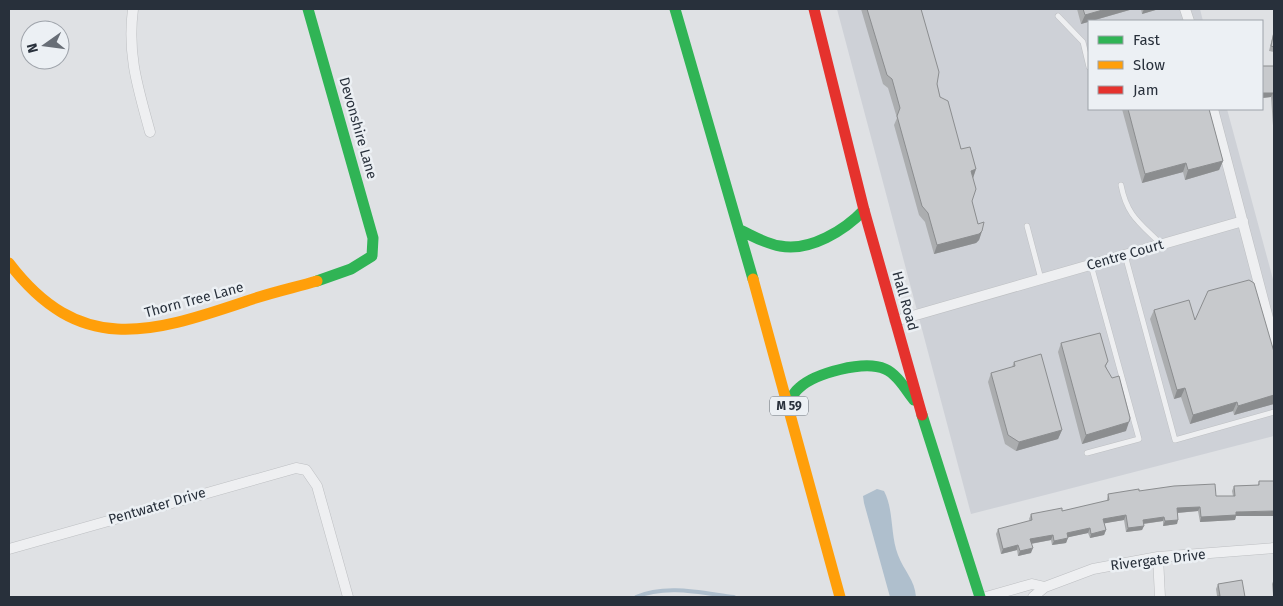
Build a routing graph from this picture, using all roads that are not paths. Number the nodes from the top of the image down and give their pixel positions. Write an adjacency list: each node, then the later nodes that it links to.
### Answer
1 (133, 9): 8 (street)
2 (308, 9): 16 (main road, Devonshire Lane)
3 (675, 9): 13 (main road, M 59)
4 (814, 9): 10 (main road, Hall Road)
5 (1058, 16): 6 (lane)
6 (1088, 63)
7 (1213, 110): 11 (street)
8 (150, 132)
9 (1121, 186): 14 (lane)
10 (864, 210): 13 (main road); 20 (main road, Hall Road)
11 (1243, 222): 14 (street, Centre Court); 21 (street)
12 (1027, 226): 19 (lane)
13 (740, 230): 22 (main road, M 59)
14 (1161, 244): 15 (street, Centre Court)
15 (1125, 255): 18 (street, Centre Court); 24 (lane)
16 (372, 256): 17 (main road, Thorn Tree Lane)
17 (9, 263)
18 (1091, 264): 19 (street, Centre Court); 25 (lane)
19 (1041, 279): 20 (street, Centre Court)
20 (895, 320): 23 (main road, Hall Road)
21 (1274, 341)
22 (788, 404): 23 (main road); 31 (main road, M 59)
23 (919, 406): 32 (main road, Hall Road)
24 (1274, 412)
25 (1087, 453)
26 (1274, 548): 28 (street, Rivergate Drive)
27 (9, 549): 30 (street, Pentwater Drive)
28 (1158, 558): 29 (street, Rivergate Drive); 35 (street)
29 (1045, 587): 33 (street, Rivergate Drive); 34 (street, Rivergate Drive)
30 (348, 597)
31 (840, 597)
32 (980, 597)
33 (986, 597)
34 (1033, 597)
35 (1160, 597)

